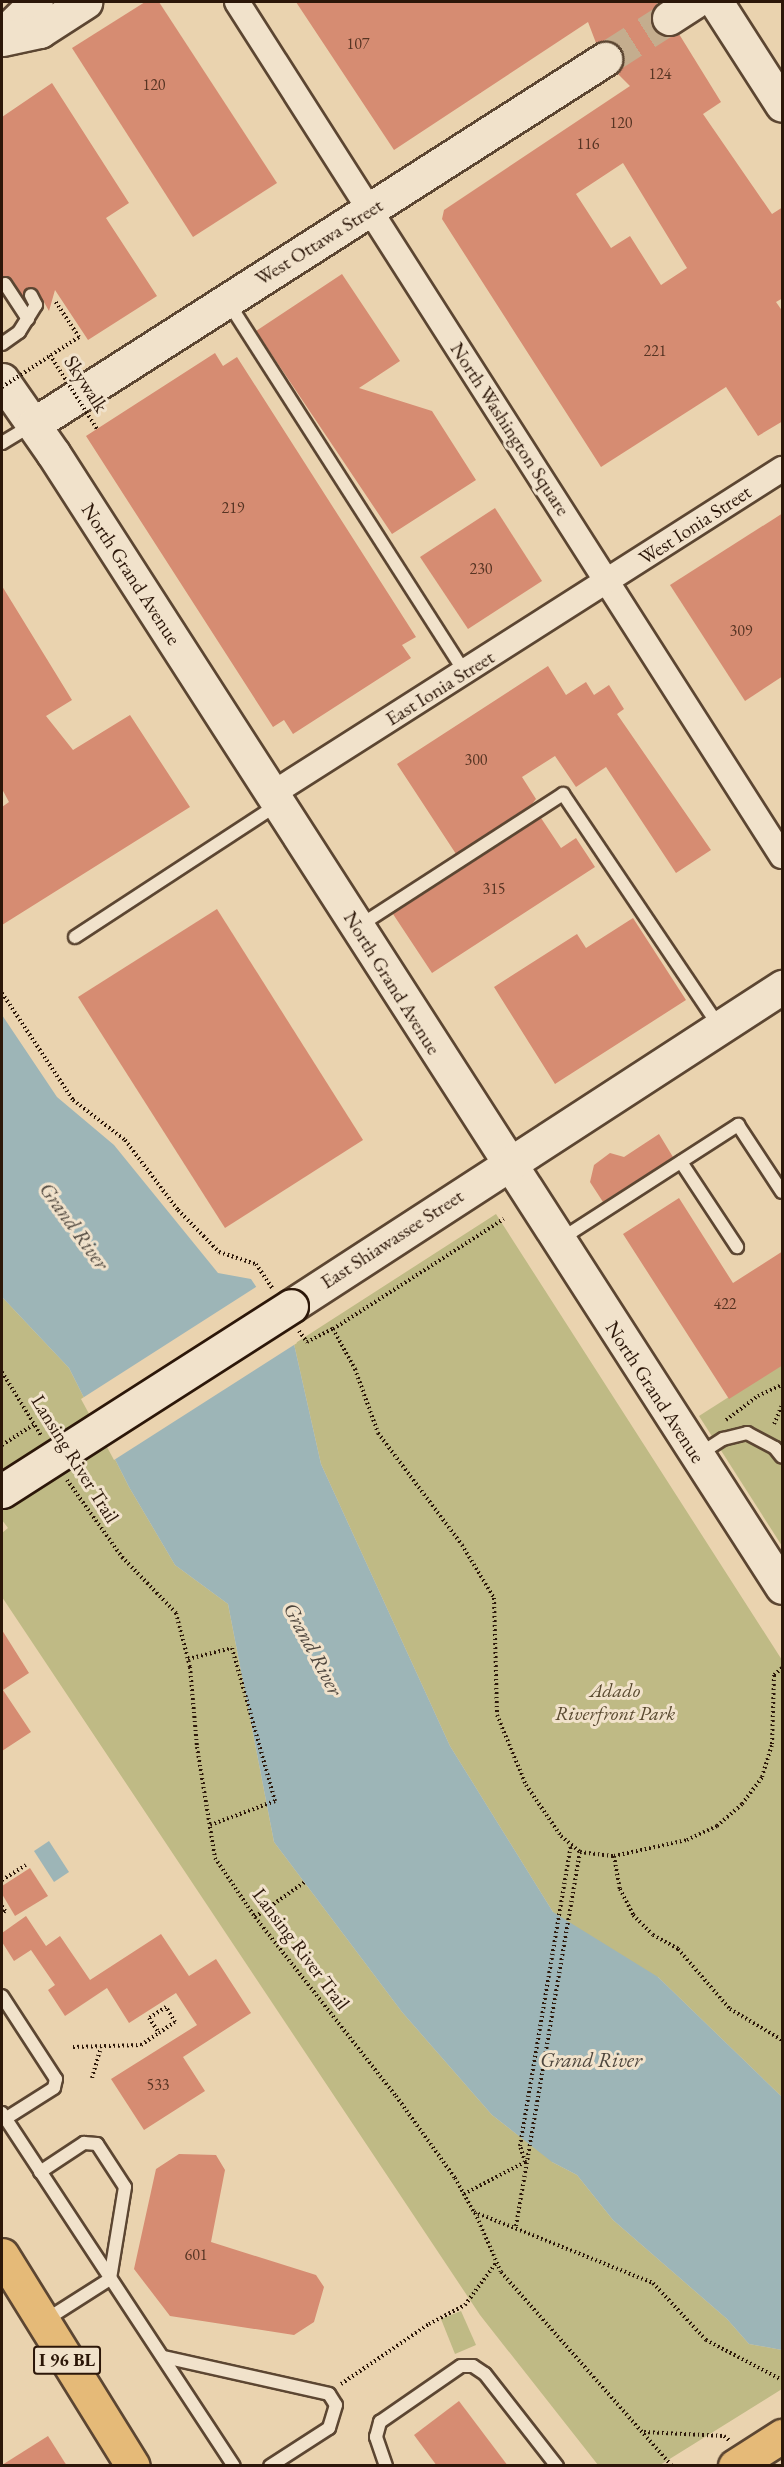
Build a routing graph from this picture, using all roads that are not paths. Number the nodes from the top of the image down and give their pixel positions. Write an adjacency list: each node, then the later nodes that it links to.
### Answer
1 (36, 2): 5 (street)
2 (85, 2): 5 (street)
3 (237, 2): 8 (street, North Washington Square)
4 (716, 2): 7 (street)
5 (2, 37)
6 (604, 59): 8 (street, West Ottawa Street)
7 (783, 105)
8 (369, 210): 11 (street, West Ottawa Street); 18 (street, North Washington Square)
9 (5, 284): 12 (lane)
10 (31, 295): 12 (lane)
11 (227, 300): 15 (street, West Ottawa Street); 19 (lane)
12 (28, 319): 13 (lane)
13 (2, 344)
14 (2, 380): 15 (street, North Grand Avenue)
15 (34, 424): 16 (lane); 20 (street, North Grand Avenue)
16 (2, 443)
17 (783, 469): 18 (street, West Ionia Street)
18 (608, 581): 19 (street, East Ionia Street); 21 (street, North Washington Square)
19 (465, 672): 20 (street, East Ionia Street)
20 (275, 799): 22 (street, North Grand Avenue); 23 (lane)
21 (783, 856)
22 (357, 927): 25 (lane); 27 (street, North Grand Avenue)
23 (75, 937)
24 (783, 987): 25 (street, East Shiawassee Street)
25 (720, 1027): 27 (street, East Shiawassee Street)
26 (681, 1162): 28 (lane); 29 (lane); 30 (lane)
27 (507, 1164): 29 (street, North Grand Avenue); 33 (street, East Shiawassee Street, bridge)
28 (783, 1192)
29 (557, 1241): 31 (street, North Grand Avenue)
30 (737, 1247)
31 (697, 1456): 32 (lane); 34 (street, North Grand Avenue)
32 (783, 1457)
33 (2, 1491)
34 (778, 1569)
35 (2, 1996): 36 (lane)
36 (3, 2116): 37 (lane)
37 (40, 2172): 39 (lane); 39 (lane)
38 (2, 2255): 40 (main road, I 96 BL)
39 (110, 2279): 40 (lane); 41 (lane)
40 (43, 2322): 44 (main road, I 96 BL)
41 (164, 2357): 45 (lane); 46 (lane)
42 (783, 2436): 43 (main road)
43 (742, 2461)
44 (125, 2463)
45 (234, 2466)
46 (270, 2466)
47 (387, 2466): 48 (lane)
48 (557, 2466)

